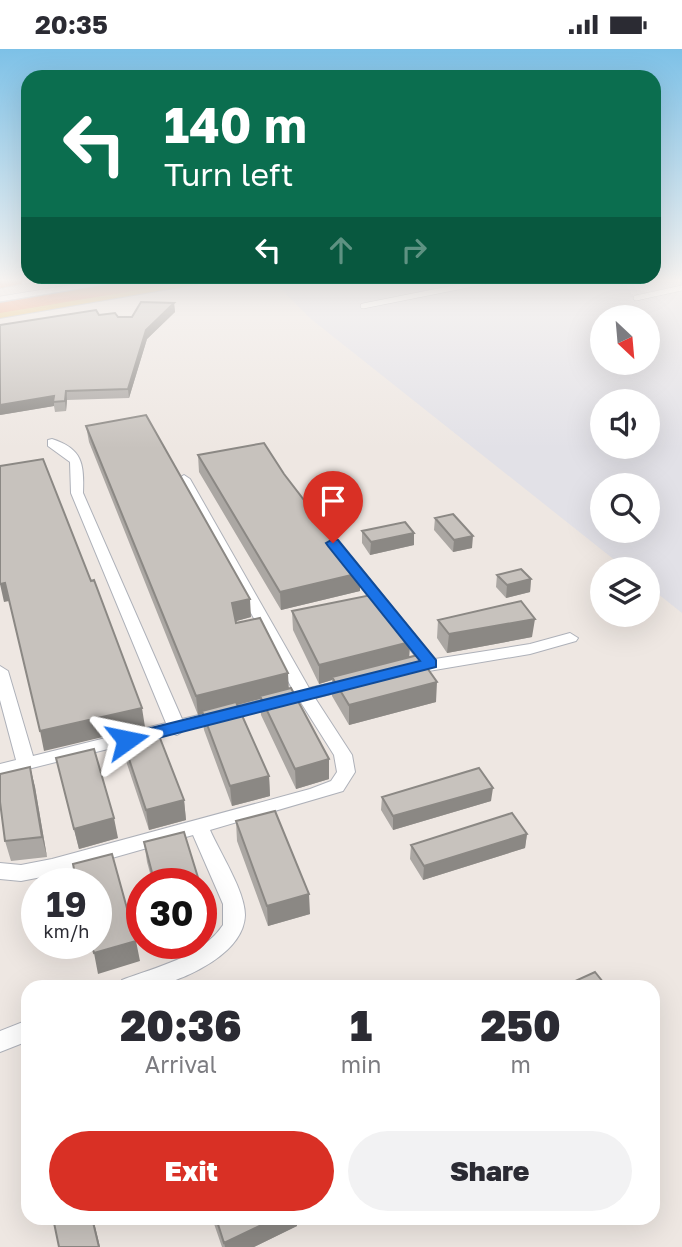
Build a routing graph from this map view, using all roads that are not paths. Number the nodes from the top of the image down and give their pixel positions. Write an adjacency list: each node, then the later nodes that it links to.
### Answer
1 (52, 443): 10 (street)
2 (184, 479): 9 (street)
3 (341, 553): 5 (street)
4 (570, 638): 5 (street)
5 (430, 663): 7 (street)
6 (0, 671): 11 (street)
7 (393, 673)
8 (368, 679): 9 (street)
9 (305, 696): 10 (street); 13 (street)
10 (177, 729): 11 (street)
11 (26, 762): 12 (street)
12 (0, 770)
13 (199, 827): 14 (street); 15 (street)
14 (0, 871)
15 (147, 980)
16 (21, 1033): 17 (street)
17 (0, 1042)

